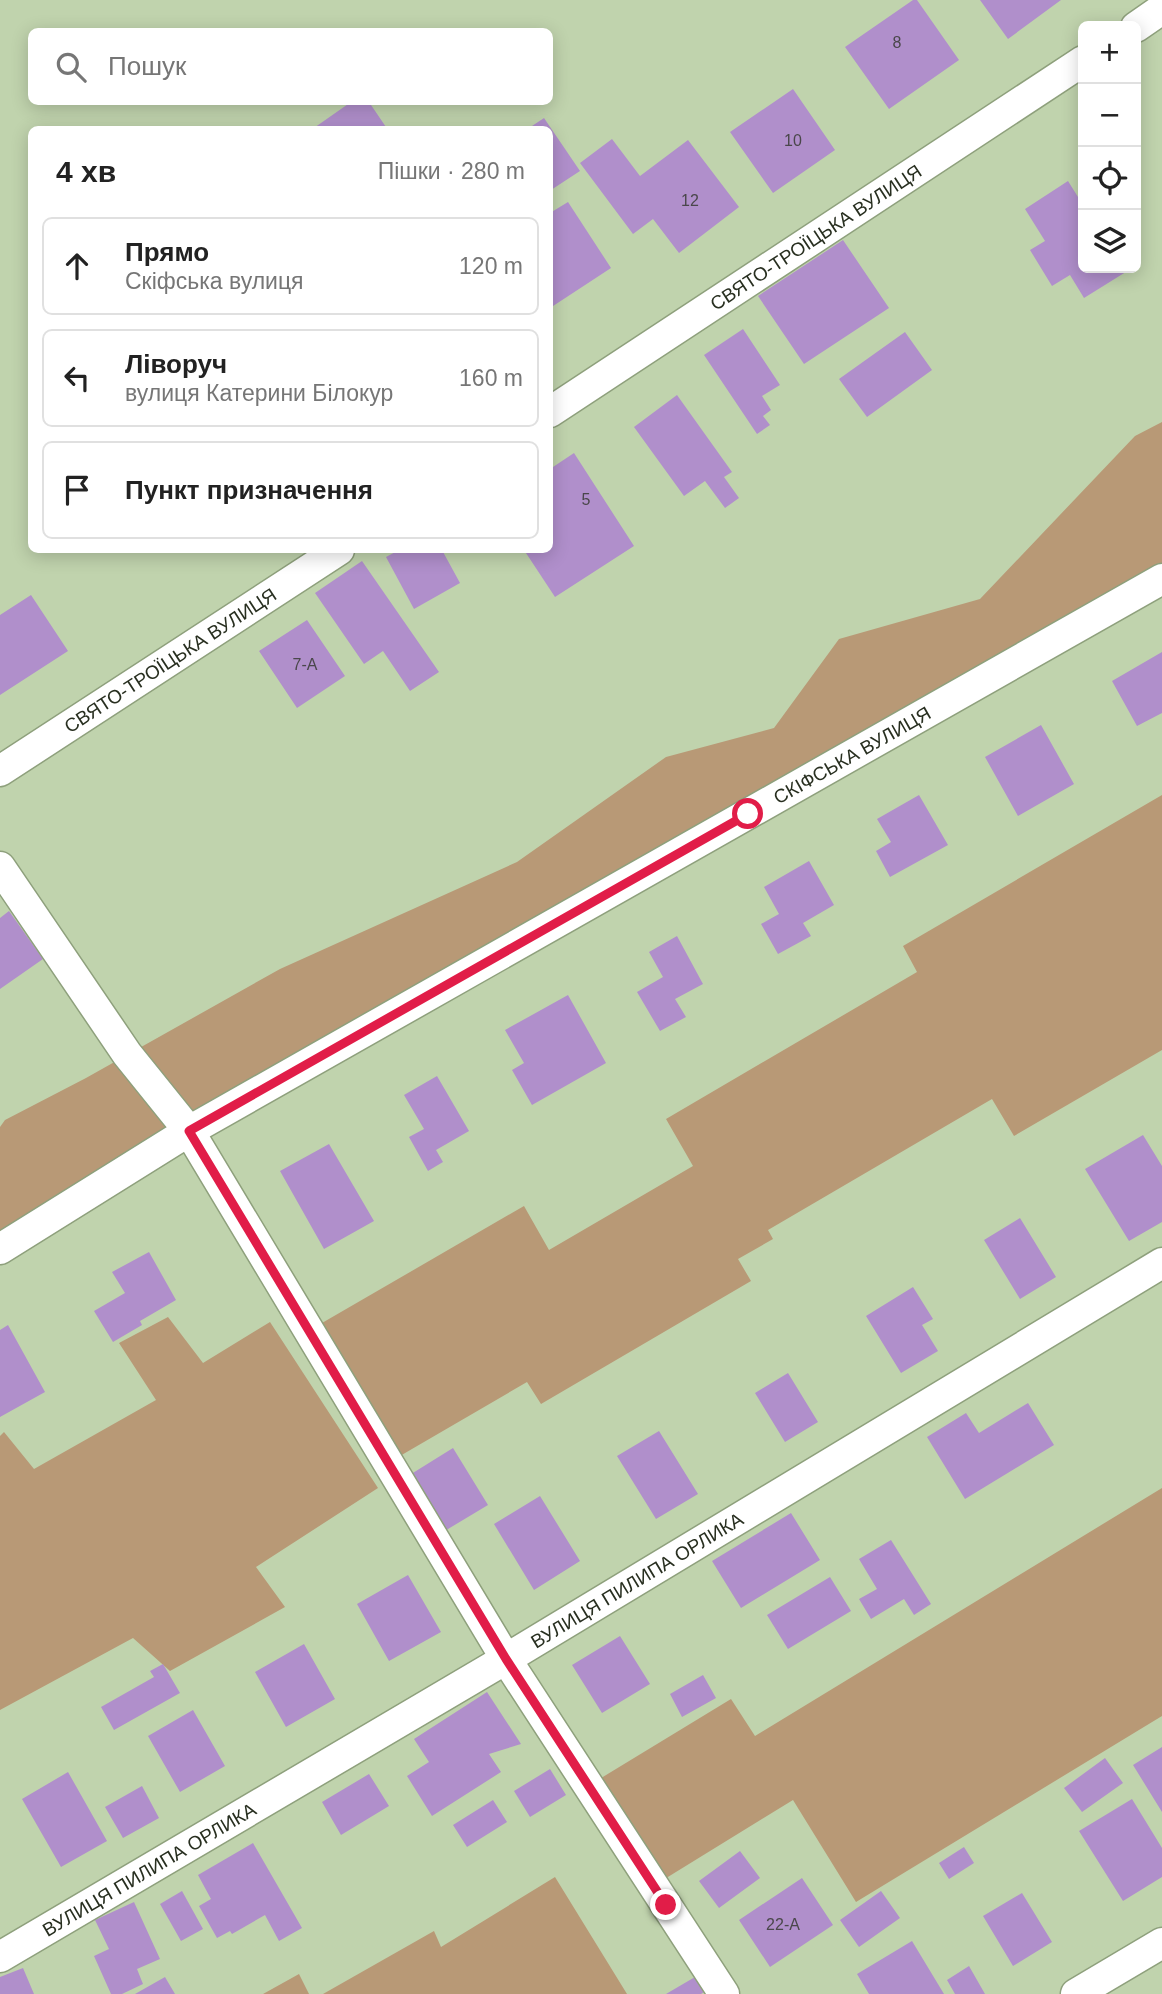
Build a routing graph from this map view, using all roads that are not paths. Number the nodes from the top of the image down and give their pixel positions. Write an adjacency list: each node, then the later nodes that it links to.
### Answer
1 (1162, 9): 2 (street)
2 (1141, 24)
3 (1078, 64): 4 (street, СВЯТО-ТРОЇЦЬКА ВУЛИЦЯ)
4 (553, 410)
5 (334, 553): 7 (street, СВЯТО-ТРОЇЦЬКА ВУЛИЦЯ)
6 (1162, 579): 9 (street, СКІФСЬКА ВУЛИЦЯ)
7 (0, 771)
8 (0, 867): 9 (street)
9 (189, 1131): 10 (street, СКІФСЬКА ВУЛИЦЯ); 12 (street)
10 (0, 1249)
11 (1162, 1263): 12 (street, ВУЛИЦЯ ПИЛИПА ОРЛИКА)
12 (506, 1659): 14 (street, ВУЛИЦЯ ПИЛИПА ОРЛИКА); 15 (street)
13 (1162, 1943): 16 (street)
14 (0, 1957)
15 (724, 1994)
16 (1076, 1994)

